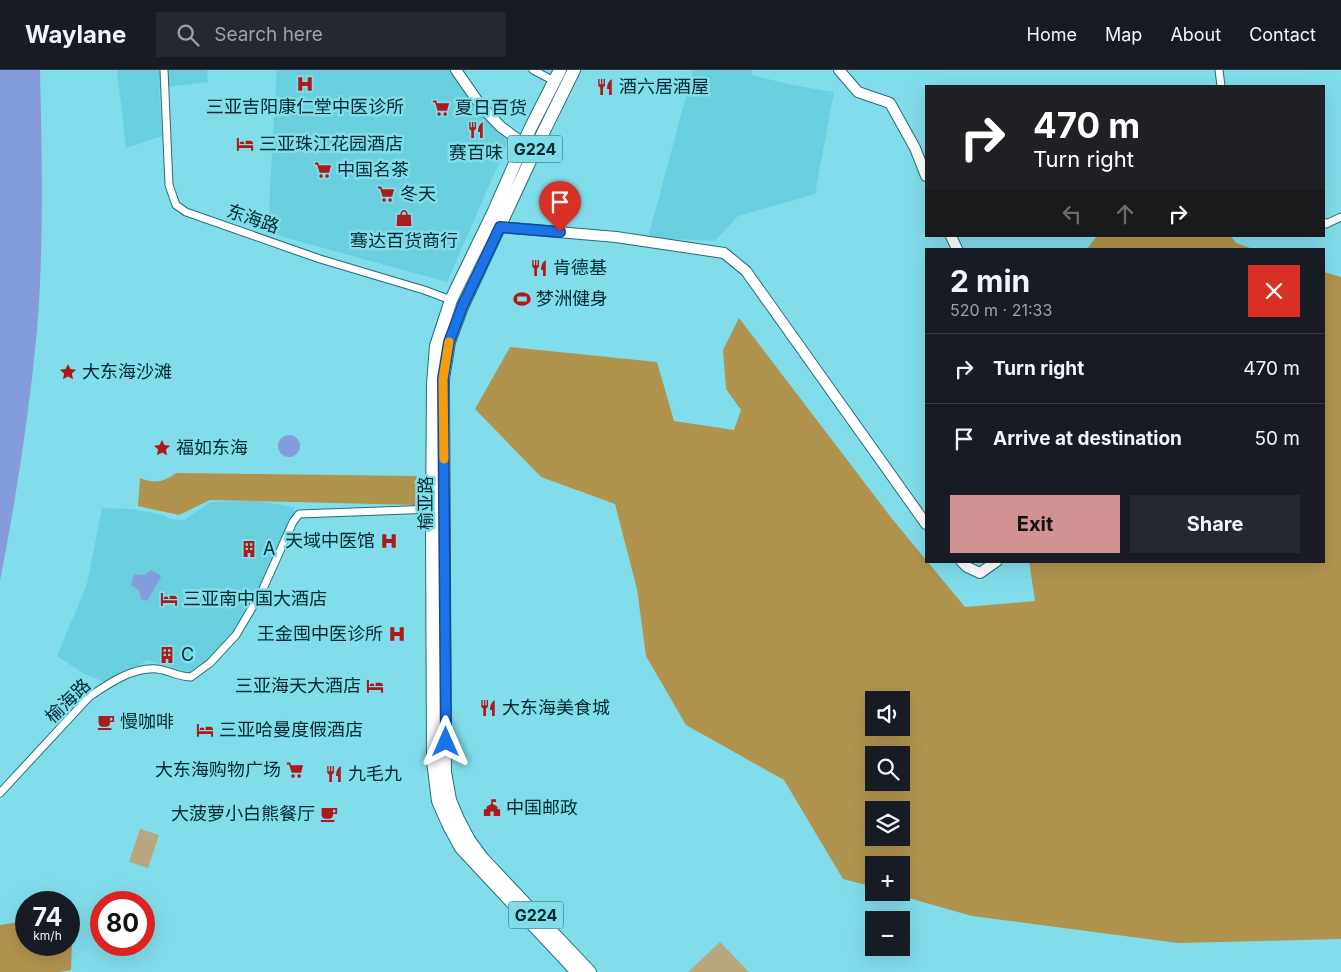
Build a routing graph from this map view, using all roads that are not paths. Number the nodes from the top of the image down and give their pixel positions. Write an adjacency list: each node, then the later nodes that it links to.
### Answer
1 (164, 70): 14 (street, 东海路)
2 (456, 70): 9 (street)
3 (533, 70): 7 (street)
4 (574, 70): 9 (highway, 榆亚路 / G224)
5 (839, 70): 10 (street)
6 (1219, 70): 8 (street)
7 (557, 75): 9 (highway, 榆亚路 / G224)
8 (1221, 85)
9 (529, 148): 13 (highway, 榆亚路 / G224); 14 (highway, 榆亚路 / G224)
10 (925, 174)
11 (1341, 217): 12 (street)
12 (1325, 223)
13 (500, 227): 15 (highway, 榆亚路 / G224); 16 (street)
14 (451, 300): 15 (highway, 榆亚路 / G224)
15 (438, 509): 19 (street, 榆海路); 20 (highway, 榆亚路 / G224); 21 (highway, 榆亚路 / G224)
16 (925, 523)
17 (963, 563): 18 (street)
18 (994, 563)
19 (0, 792)
20 (577, 972)
21 (590, 972)

